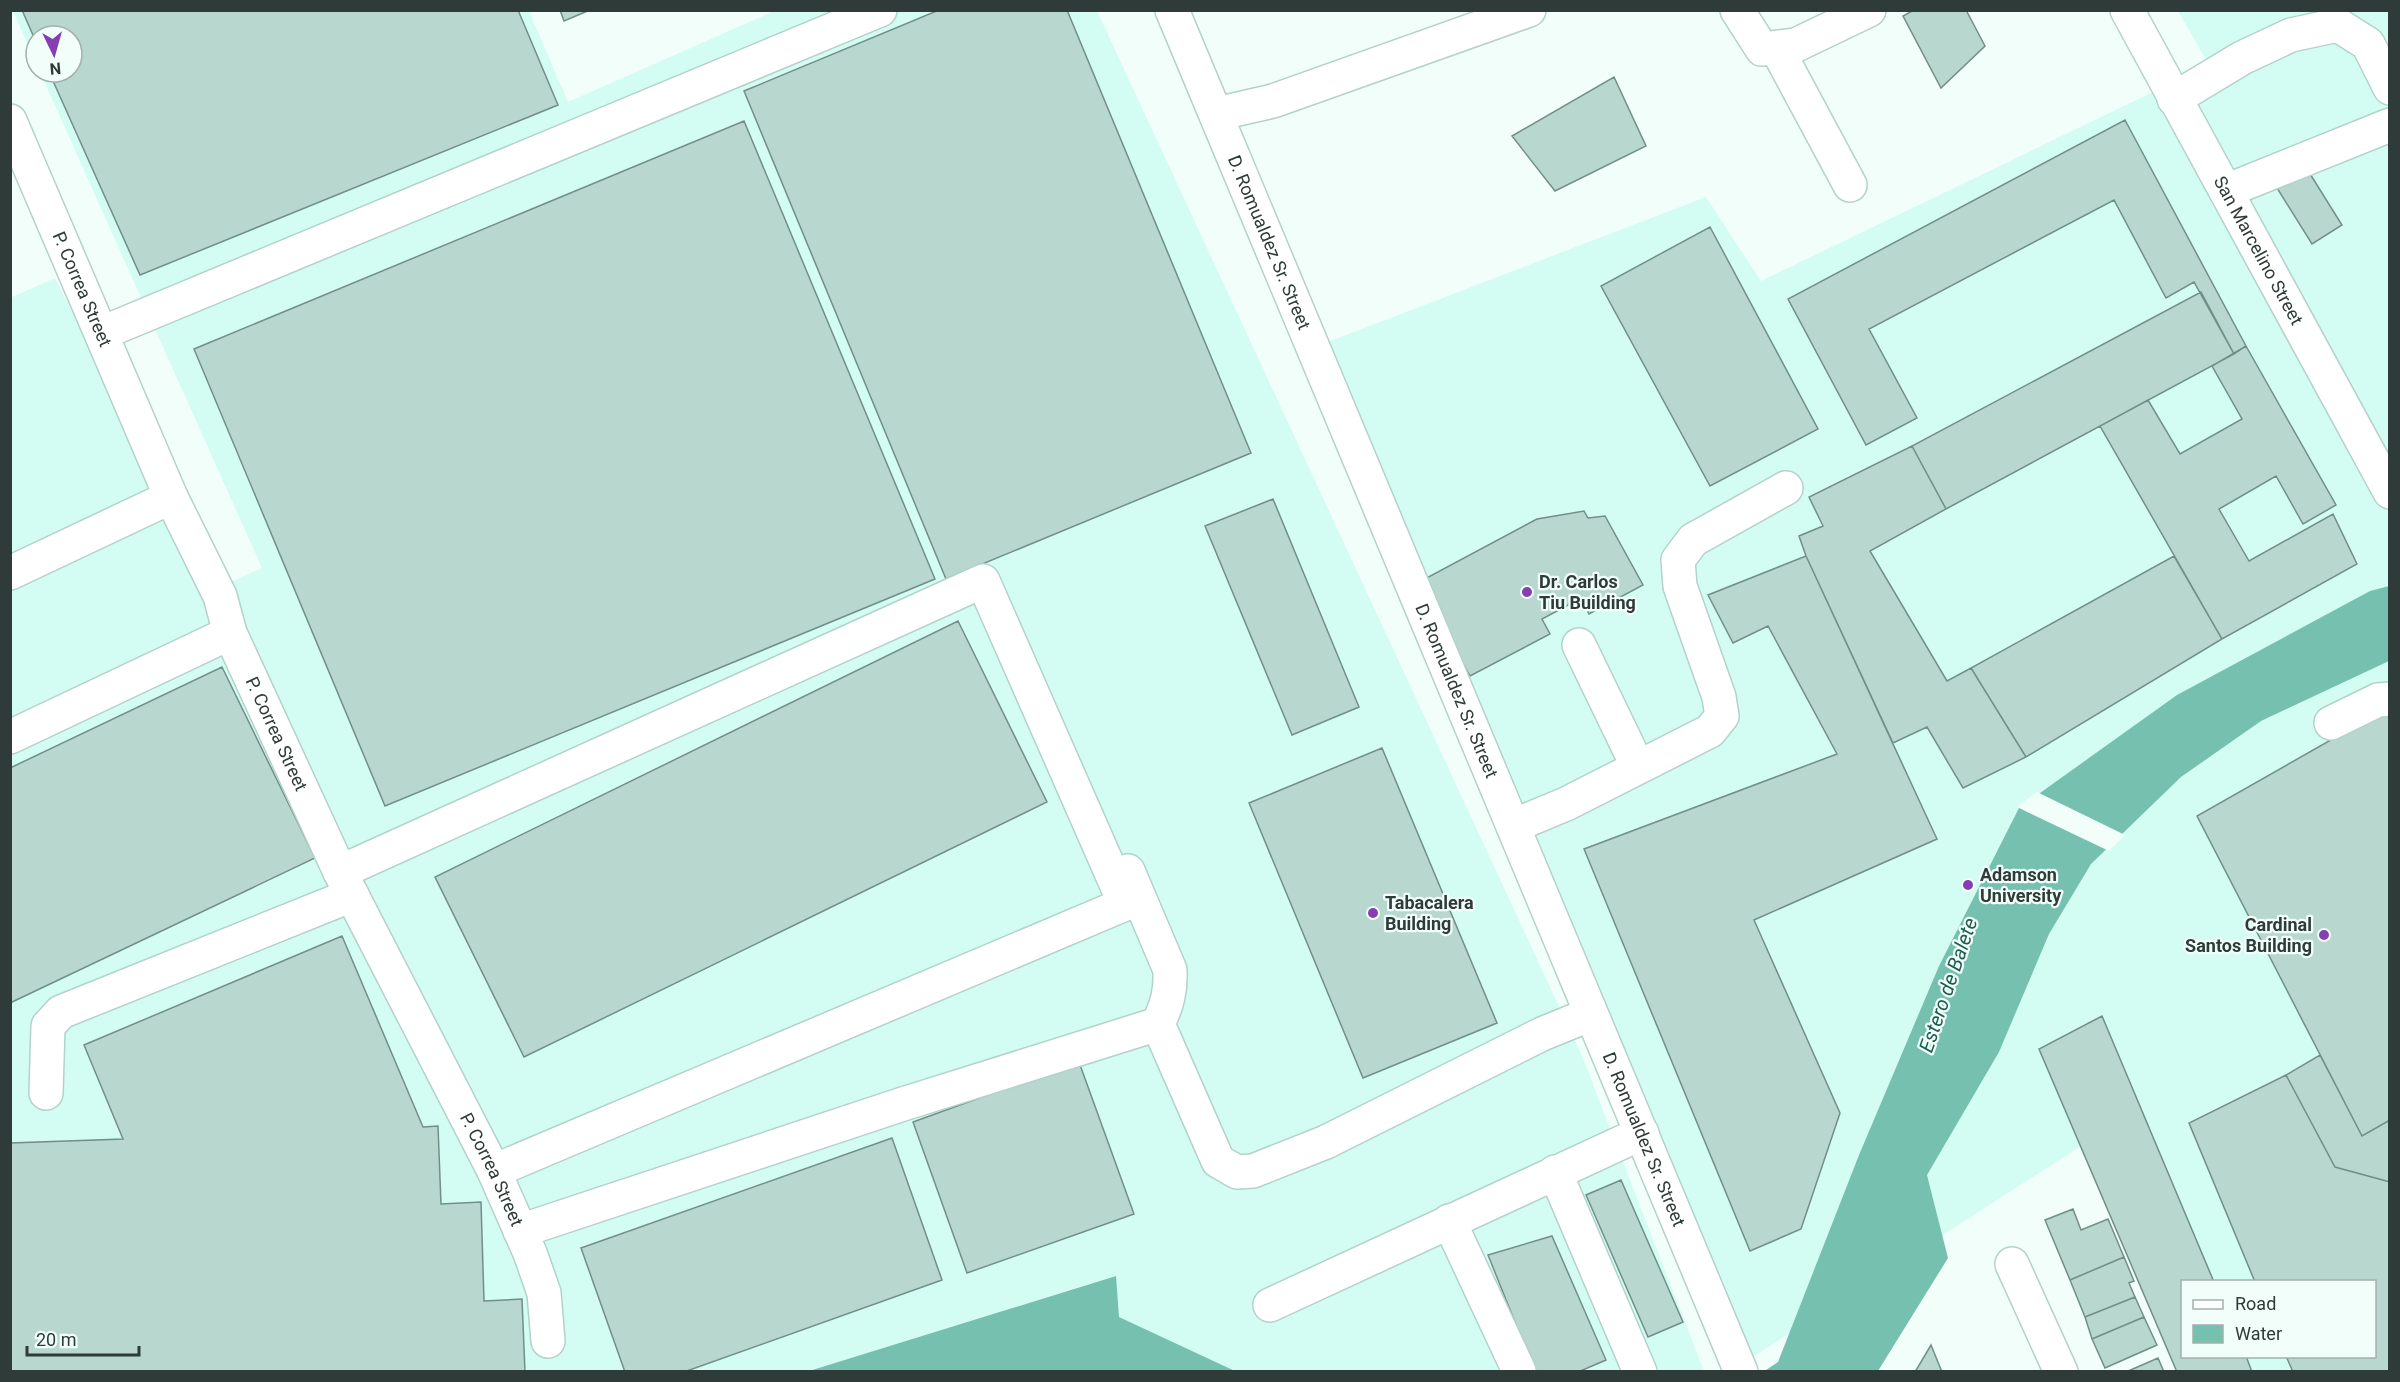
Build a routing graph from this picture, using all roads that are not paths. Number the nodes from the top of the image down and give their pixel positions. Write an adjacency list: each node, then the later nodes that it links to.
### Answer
1 (880, 10): 16 (main road)
2 (1172, 10): 11 (main road, D. Romualdez Sr. Street)
3 (1529, 10): 11 (main road)
4 (1737, 10): 8 (main road)
5 (1869, 10): 8 (main road)
6 (2127, 10): 10 (main road, San Marcelino Street)
7 (2379, 40): 9 (main road); 10 (main road)
8 (1777, 49): 14 (main road)
9 (2390, 88)
10 (2174, 99): 15 (main road, San Marcelino Street)
11 (1216, 114): 28 (main road, D. Romualdez Sr. Street)
12 (10, 122): 16 (main road, P. Correa Street)
13 (2390, 125): 15 (main road)
14 (1850, 185)
15 (2226, 191): 18 (main road, San Marcelino Street)
16 (102, 333): 19 (main road, P. Correa Street)
17 (1786, 488): 27 (main road)
18 (2390, 492)
19 (171, 497): 20 (main road); 22 (main road, P. Correa Street)
20 (10, 573)
21 (1003, 573): 31 (main road)
22 (230, 633): 26 (main road); 29 (main road, P. Correa Street)
23 (1579, 645): 27 (main road)
24 (2390, 699): 25 (main road)
25 (2331, 723)
26 (10, 736)
27 (1638, 767): 28 (main road)
28 (1513, 826): 30 (main road, D. Romualdez Sr. Street)
29 (346, 883): 32 (main road); 34 (main road, P. Correa Street); 34 (main road)
30 (1592, 1014): 31 (main road); 33 (main road, D. Romualdez Sr. Street)
31 (1158, 1024): 37 (main road)
32 (46, 1093)
33 (1642, 1133): 35 (main road); 43 (main road, D. Romualdez Sr. Street)
34 (494, 1171): 37 (main road, P. Correa Street)
35 (1555, 1172): 36 (main road); 42 (main road)
36 (1449, 1221): 39 (main road); 41 (main road)
37 (520, 1231): 40 (main road, P. Correa Street)
38 (2012, 1264): 44 (main road)
39 (1270, 1305)
40 (548, 1341)
41 (1519, 1371)
42 (1640, 1371)
43 (1741, 1371)
44 (2061, 1371)

